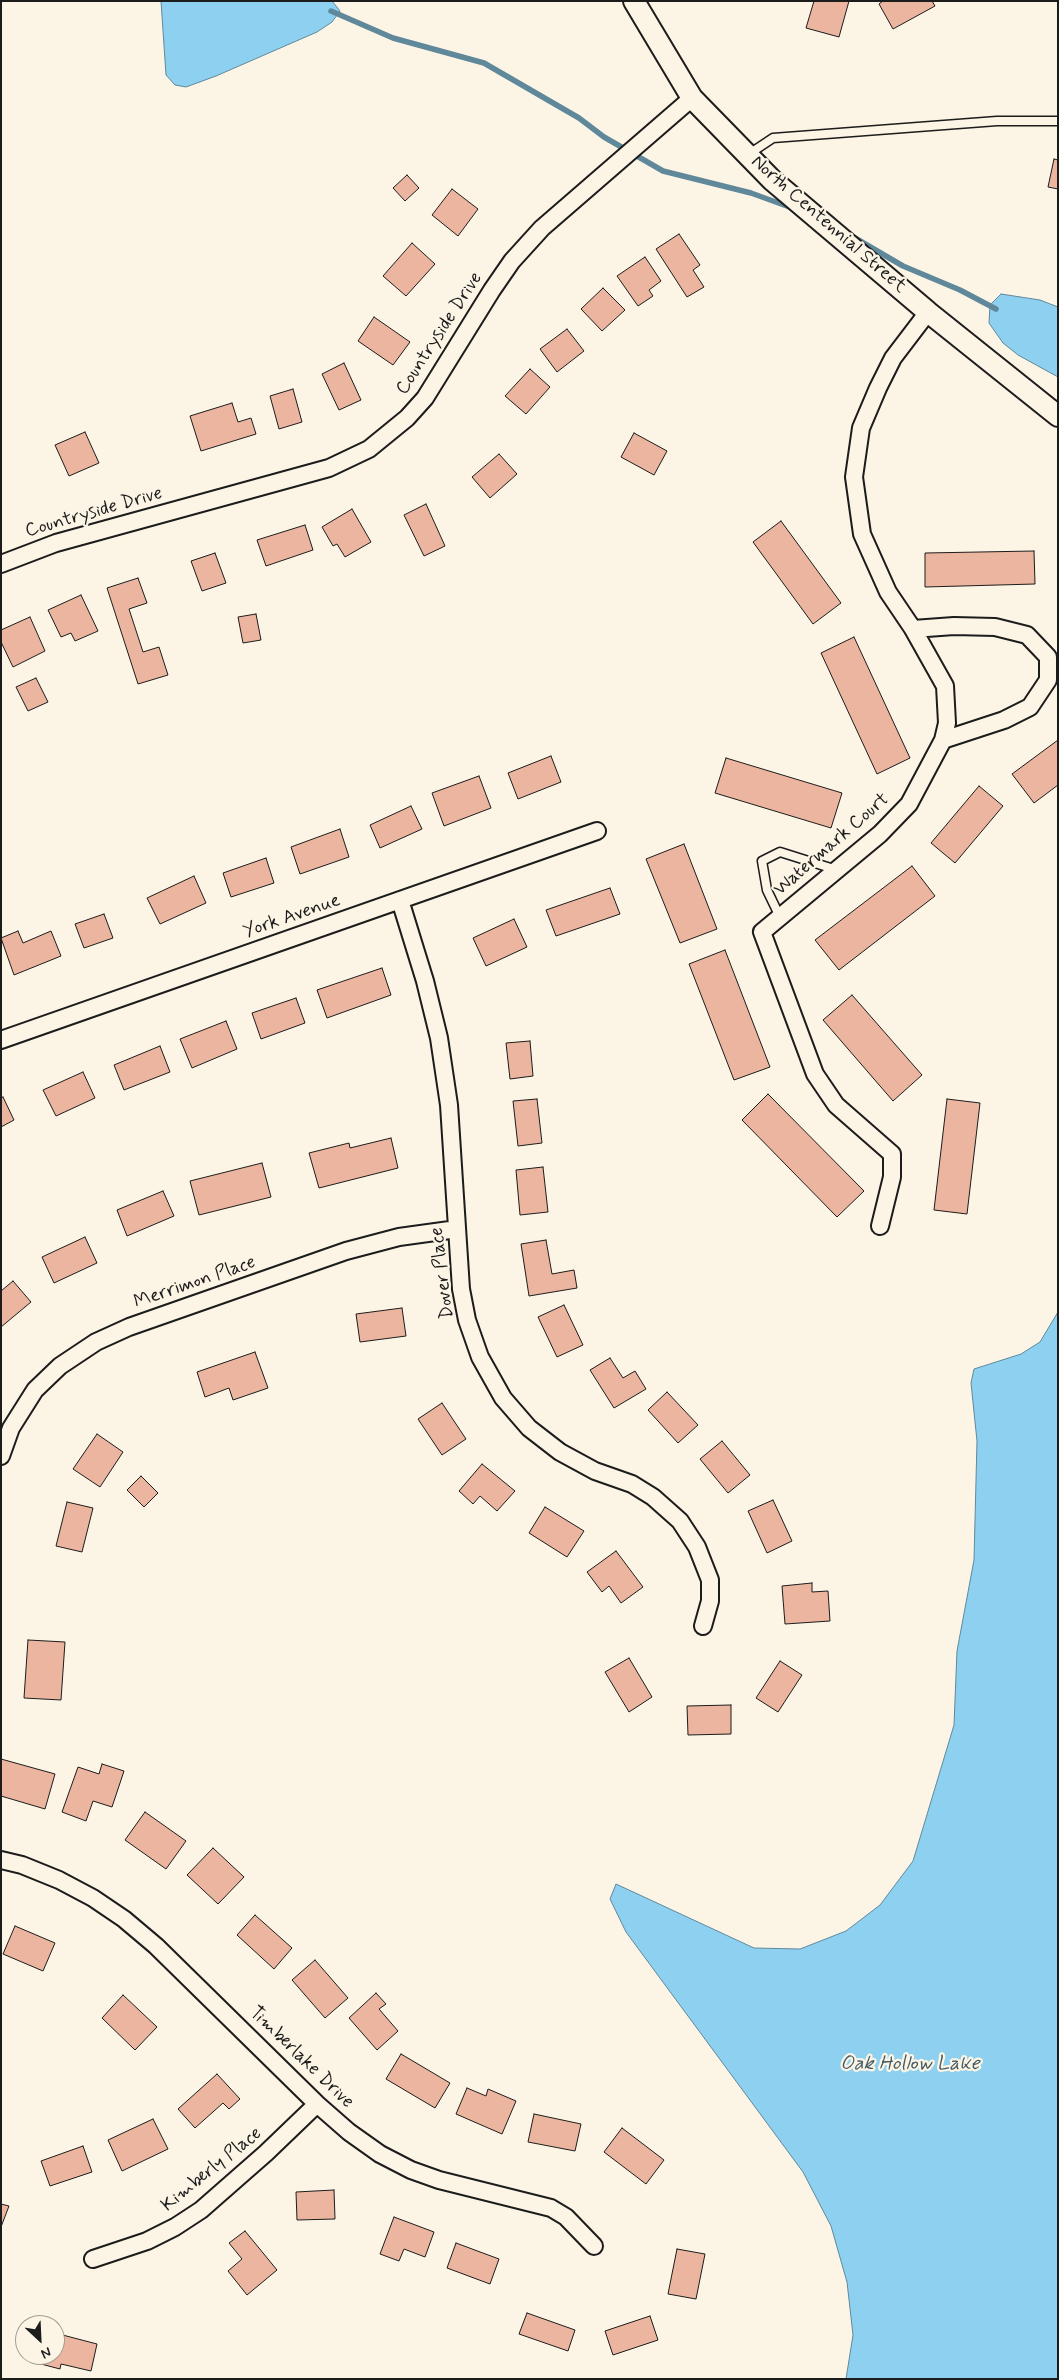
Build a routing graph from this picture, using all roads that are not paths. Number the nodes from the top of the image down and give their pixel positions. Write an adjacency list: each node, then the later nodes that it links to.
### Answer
1 (634, 1): 2 (street, North Centennial Street)
2 (692, 98): 4 (street, North Centennial Street); 7 (street, Countryside Drive)
3 (1058, 120): 4 (lane)
4 (748, 155): 5 (street, North Centennial Street)
5 (928, 312): 6 (street, North Centennial Street); 8 (street, Watermark Court)
6 (1058, 416)
7 (1, 564)
8 (913, 630): 9 (street, Watermark Court); 9 (street)
9 (943, 740): 11 (street, Watermark Court)
10 (597, 831): 12 (street, York Avenue)
11 (837, 870): 13 (street, Watermark Court); 13 (lane)
12 (400, 900): 14 (street, York Avenue); 16 (street, Dover Place)
13 (780, 917): 15 (street, Watermark Court)
14 (1, 1040)
15 (880, 1226)
16 (457, 1230): 17 (street, Merrimon Place); 18 (street, Dover Place)
17 (1, 1456)
18 (704, 1626)
19 (1, 1860): 20 (street, Timberlake Drive)
20 (317, 2104): 21 (street, Timberlake Drive); 22 (street, Kimberly Place)
21 (594, 2246)
22 (93, 2259)

